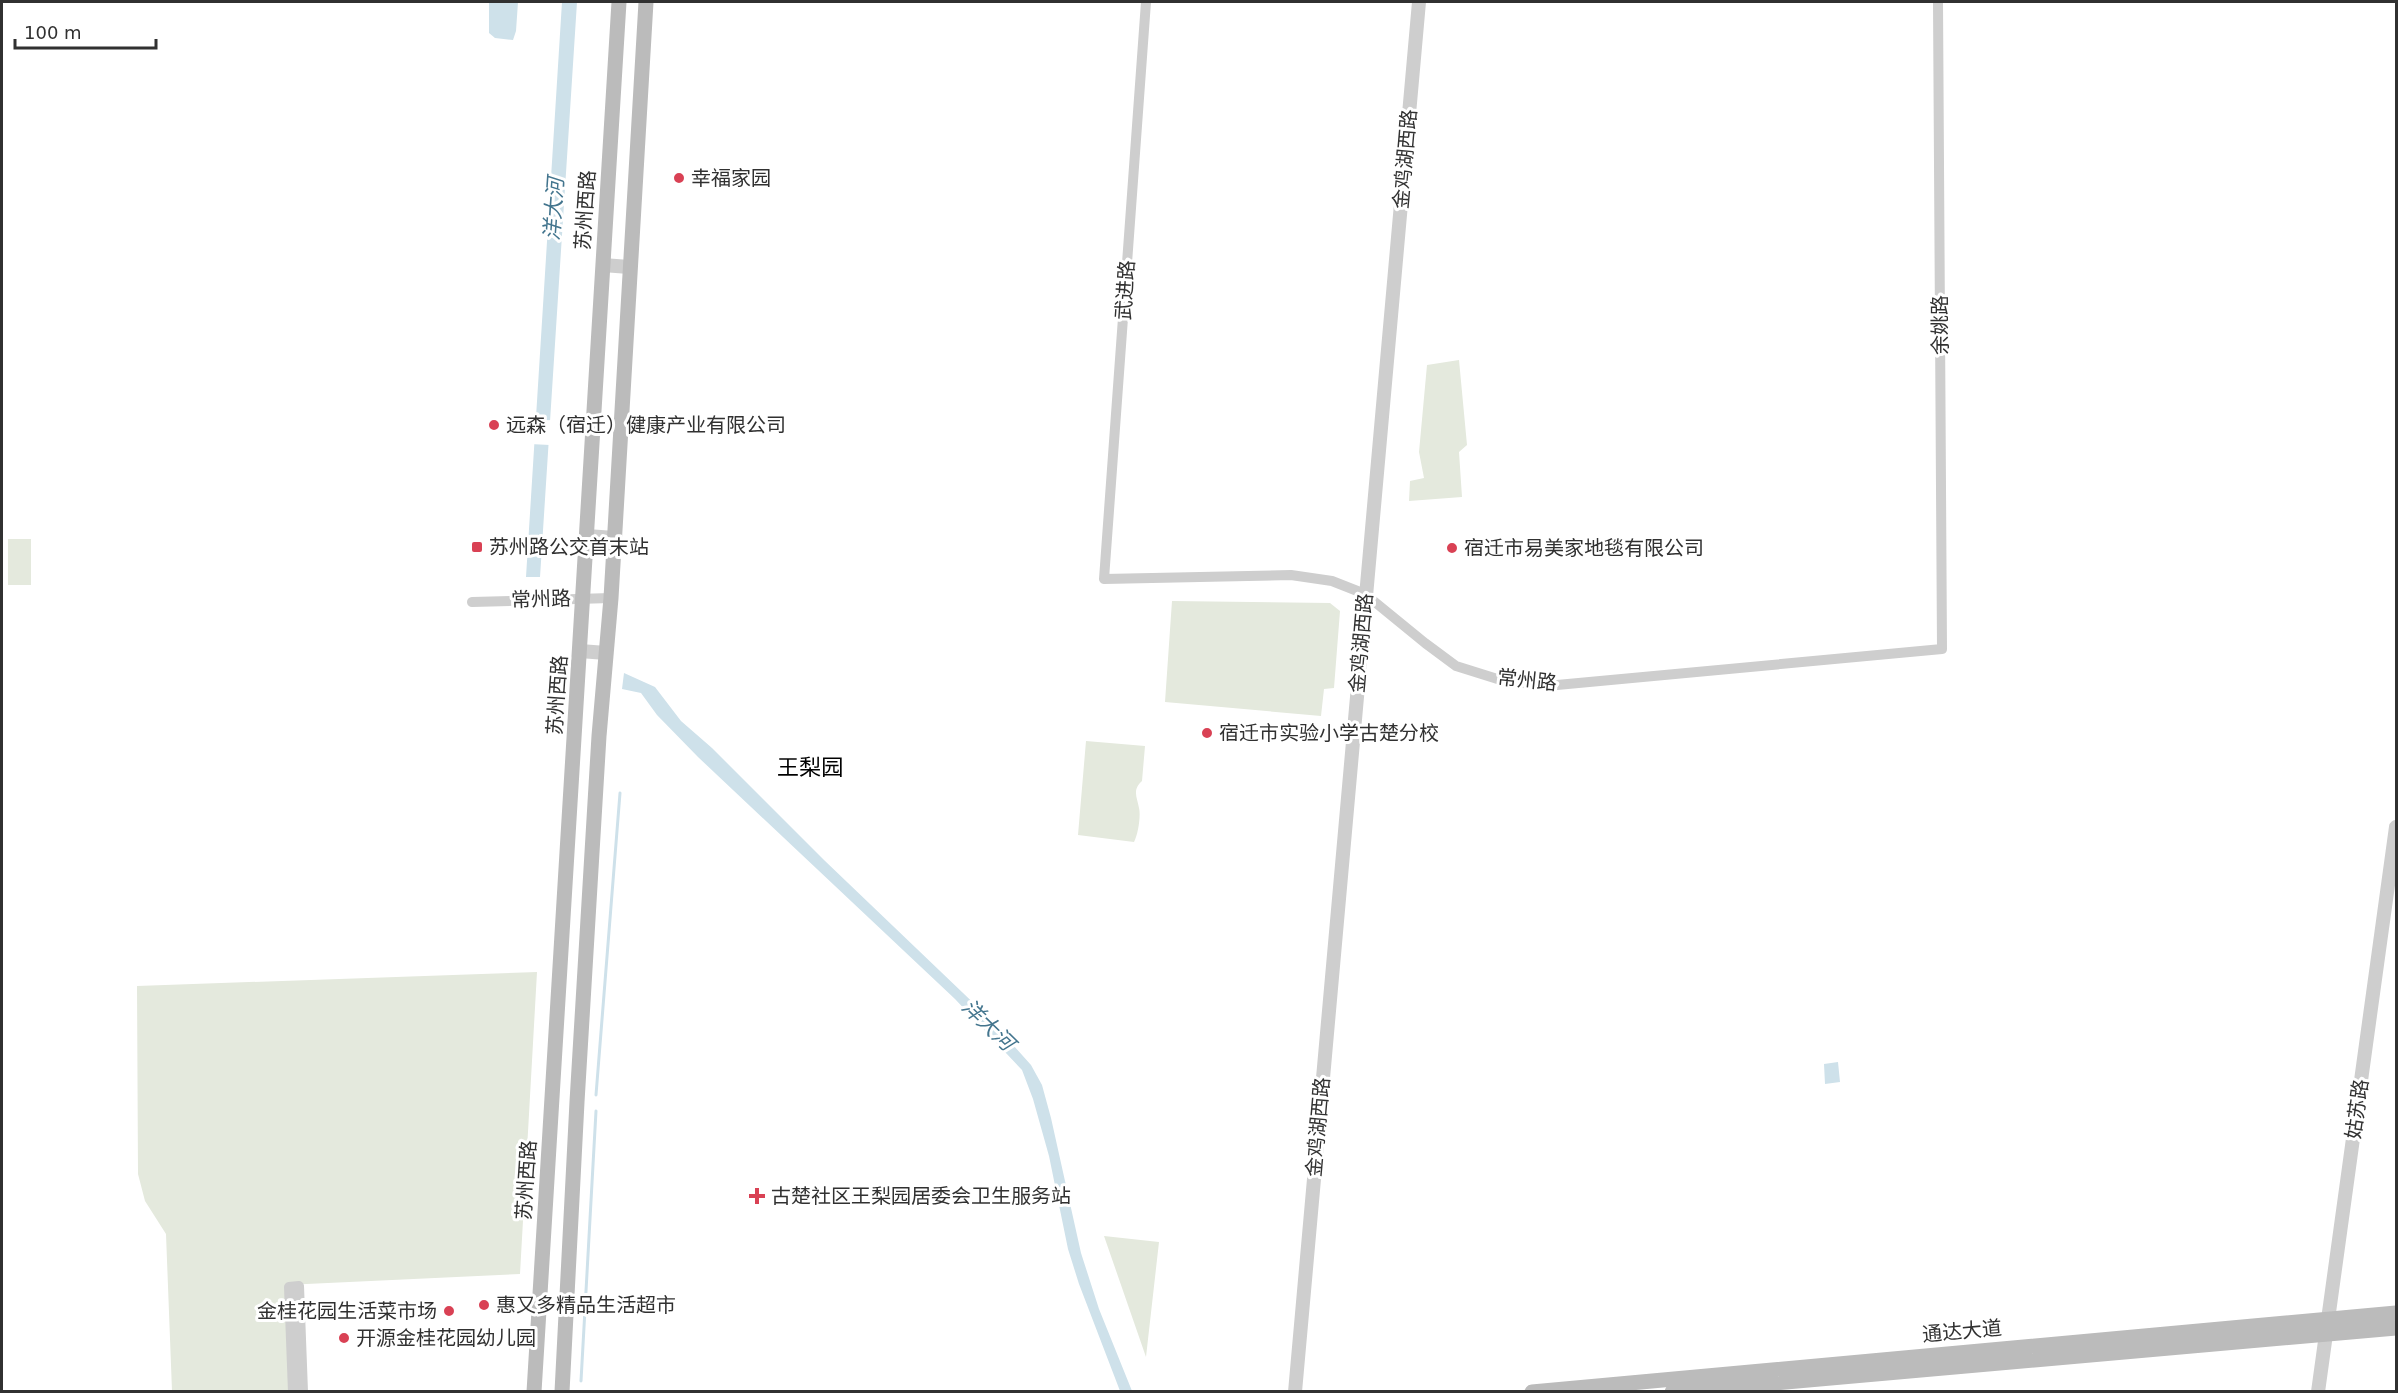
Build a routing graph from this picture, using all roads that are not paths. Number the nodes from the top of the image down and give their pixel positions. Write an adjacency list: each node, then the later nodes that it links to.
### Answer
1 (619, 2): 6 (main road, 苏州西路)
2 (646, 2): 7 (main road)
3 (1146, 2): 10 (street, 武进路)
4 (1419, 2): 11 (street, 金鸡湖西路)
5 (1938, 2): 15 (street, 余姚路)
6 (603, 265): 7 (street); 8 (main road, 苏州西路)
7 (629, 267): 9 (main road)
8 (587, 536): 9 (street); 12 (main road, 苏州西路)
9 (614, 538): 13 (main road)
10 (1104, 579): 11 (street, 常州路)
11 (1365, 594): 15 (street, 常州路); 27 (street, 金鸡湖西路)
12 (584, 598): 13 (street, 常州路); 14 (street, 常州路); 16 (main road, 苏州西路)
13 (611, 598): 17 (main road)
14 (472, 602)
15 (1942, 649)
16 (580, 651): 17 (street); 25 (main road, 苏州西路)
17 (606, 653): 26 (main road)
18 (2397, 827): 20 (street, 姑苏路)
19 (2397, 1313): 20 (main road, 通达大道)
20 (2327, 1327): 21 (main road, 通达大道); 28 (main road, 通达大道); 29 (main road, 通达大道); 30 (street, 姑苏路)
21 (2397, 1328)
22 (297, 1366): 22 (street); 23 (street); 24 (street)
23 (293, 1392)
24 (303, 1392)
25 (534, 1392)
26 (562, 1392)
27 (1295, 1392)
28 (1532, 1392)
29 (1672, 1392)
30 (2318, 1392)

